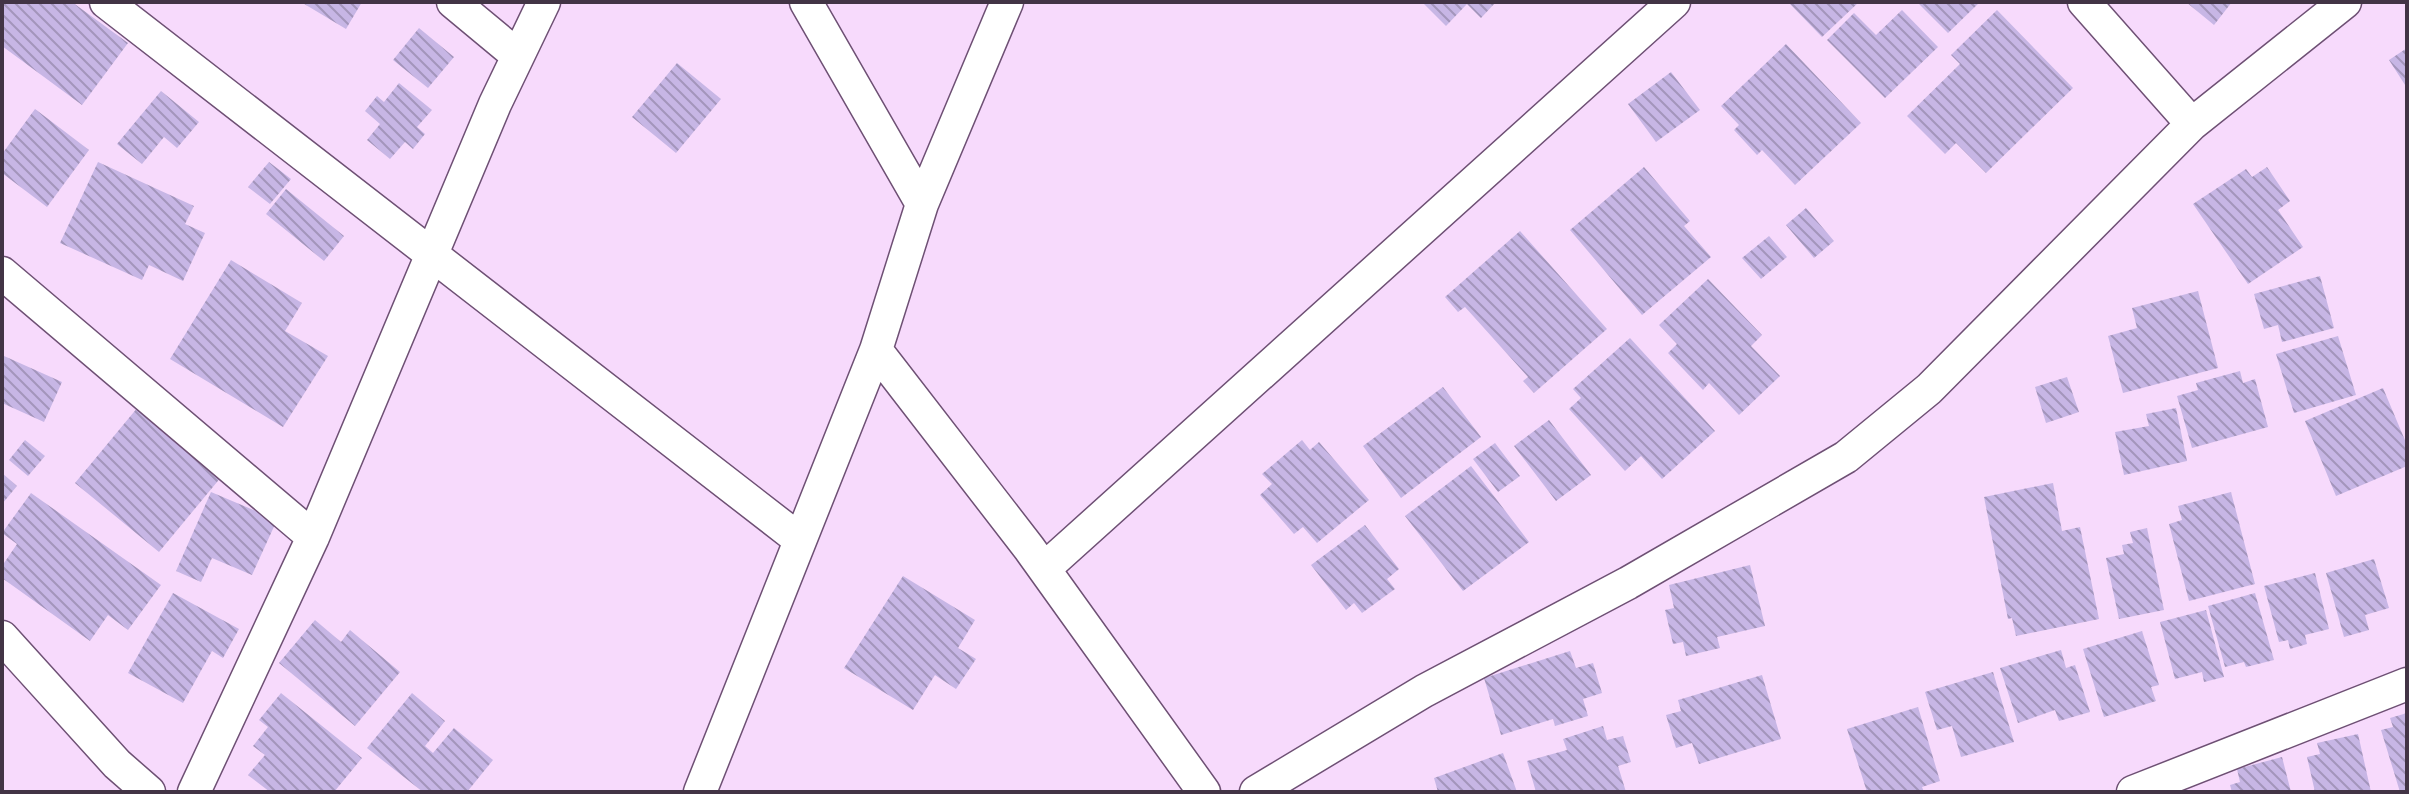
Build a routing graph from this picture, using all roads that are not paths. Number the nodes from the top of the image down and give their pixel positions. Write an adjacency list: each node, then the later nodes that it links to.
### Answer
1 (106, 2): 12 (street)
2 (453, 2): 9 (street)
3 (544, 2): 9 (street)
4 (806, 2): 11 (street)
5 (1007, 2): 11 (street)
6 (1674, 2): 17 (street)
7 (2084, 2): 10 (street)
8 (2345, 2): 10 (street)
9 (518, 56): 12 (street)
10 (2192, 124): 24 (street)
11 (922, 204): 14 (street)
12 (432, 252): 15 (street); 16 (street)
13 (2, 273): 15 (street)
14 (876, 350): 16 (street); 17 (street)
15 (313, 537): 22 (street)
16 (800, 540): 23 (street)
17 (1044, 569): 20 (street)
18 (2, 637): 21 (street)
19 (2407, 684): 25 (street)
20 (1188, 784)
21 (149, 792)
22 (194, 792)
23 (700, 792)
24 (1256, 792)
25 (2133, 792)

